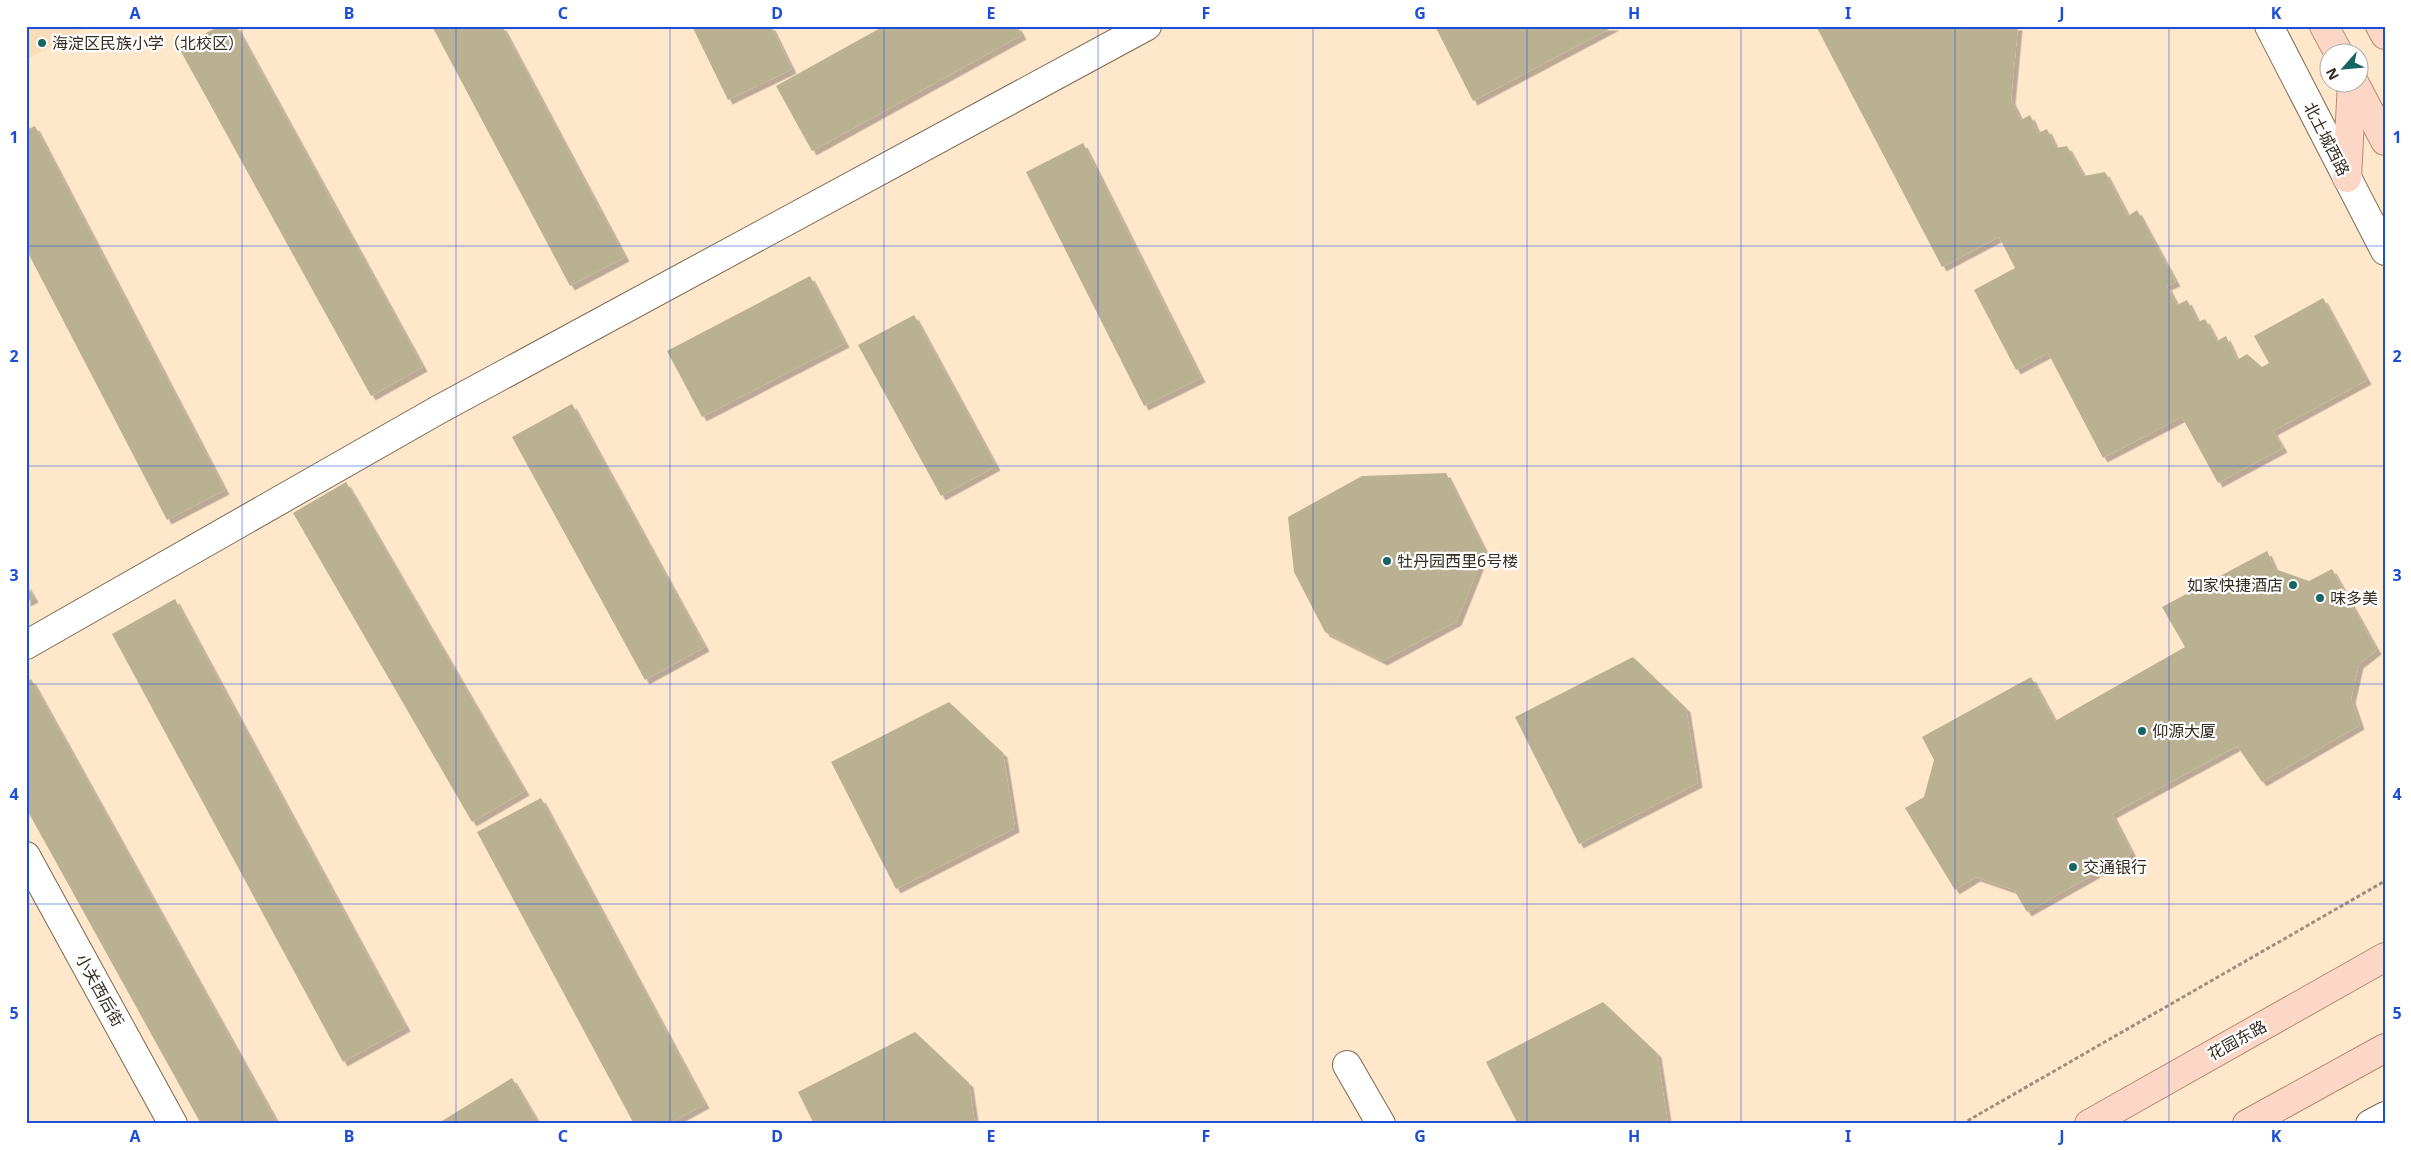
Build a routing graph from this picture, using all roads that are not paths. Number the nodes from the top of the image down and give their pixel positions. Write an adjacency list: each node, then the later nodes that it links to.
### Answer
1 (1147, 26): 12 (street)
2 (2269, 26): 10 (street, 北土城西路)
3 (2324, 26): 6 (main road)
4 (2380, 26): 5 (main road)
5 (2385, 35)
6 (2333, 42)
7 (2352, 92): 10 (main road)
8 (2358, 92): 9 (main road)
9 (2385, 141)
10 (2347, 178): 11 (street, 北土城西路)
11 (2385, 251)
12 (26, 645)
13 (26, 856): 18 (street, 小关西后街)
14 (2385, 957): 20 (main road, 花园东路)
15 (2385, 1048): 21 (main road)
16 (1348, 1065): 19 (street)
17 (2385, 1116): 22 (street)
18 (173, 1124)
19 (1381, 1124)
20 (2090, 1124)
21 (2248, 1124)
22 (2370, 1124)

